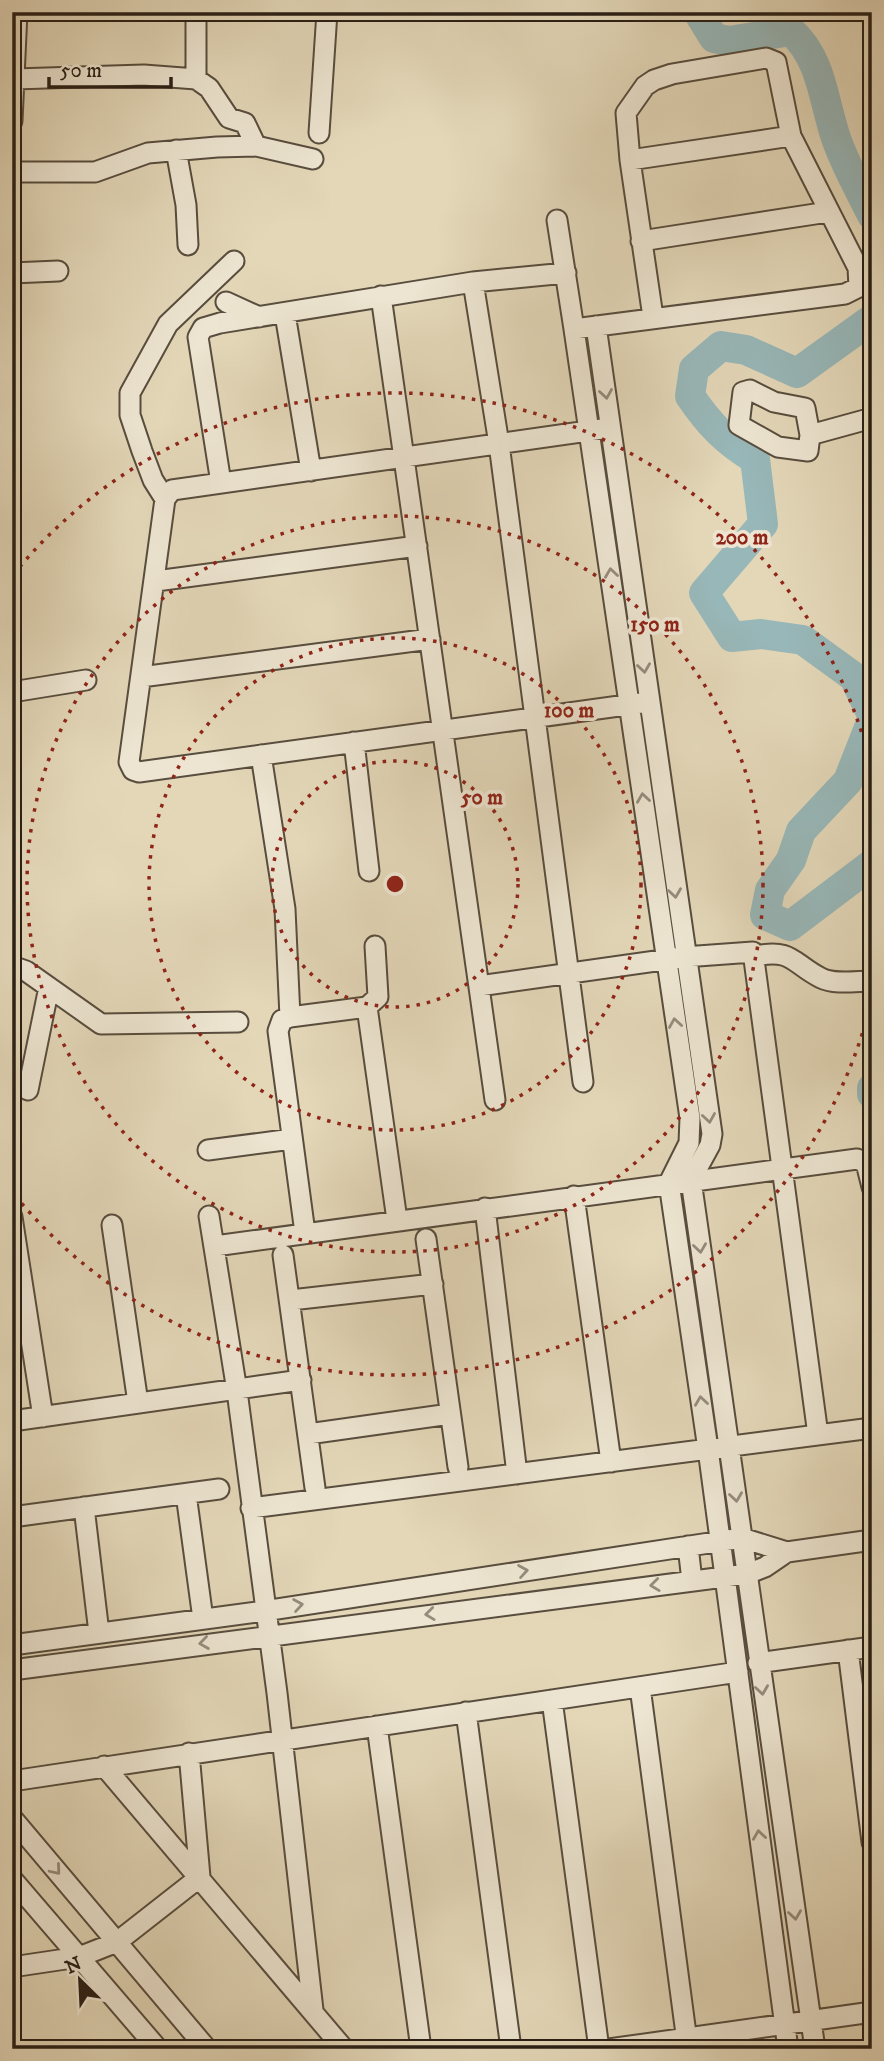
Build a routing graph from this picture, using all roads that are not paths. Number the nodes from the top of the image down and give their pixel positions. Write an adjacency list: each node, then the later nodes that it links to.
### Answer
1 (17, 12): 4 (street)
2 (195, 12): 5 (street)
3 (327, 12): 7 (street)
4 (14, 79): 5 (street); 6 (street)
5 (196, 79): 9 (street)
6 (12, 121)
7 (319, 133)
8 (791, 136): 12 (street); 12 (street); 14 (street)
9 (256, 146): 10 (street); 11 (street)
10 (176, 150): 13 (street); 17 (street)
11 (313, 159)
12 (630, 160): 16 (street)
13 (12, 172)
14 (828, 212): 16 (street); 27 (street)
15 (557, 220): 21 (street)
16 (641, 241): 27 (street)
17 (188, 245)
18 (234, 261): 37 (street)
19 (58, 271): 20 (street)
20 (12, 273)
21 (566, 273): 22 (street); 29 (street)
22 (473, 282): 23 (street); 33 (street)
23 (381, 296): 25 (street); 34 (street)
24 (226, 302): 26 (street)
25 (285, 314): 26 (street); 35 (street)
26 (259, 317): 36 (street)
27 (653, 317): 28 (street)
28 (596, 326): 29 (street); 31 (street, one-way to 31)
29 (574, 329): 31 (street)
30 (872, 418): 32 (street)
31 (601, 430): 33 (street); 44 (street)
32 (810, 435)
33 (499, 444): 34 (street); 45 (street)
34 (404, 457): 35 (street); 38 (street)
35 (311, 471): 36 (street)
36 (221, 483): 37 (street)
37 (166, 499): 39 (street)
38 (417, 546): 39 (street); 40 (street)
39 (156, 581): 41 (street)
40 (430, 639): 41 (street); 46 (street)
41 (141, 677): 48 (street)
42 (86, 680): 43 (street)
43 (12, 692)
44 (639, 703): 45 (street); 52 (street)
45 (533, 718): 46 (street); 54 (street)
46 (443, 730): 47 (street); 56 (street)
47 (354, 742): 48 (street); 49 (street)
48 (261, 755): 59 (street)
49 (369, 872)
50 (375, 946): 58 (street)
51 (756, 956): 52 (street); 55 (street); 66 (street)
52 (675, 959): 54 (street); 67 (street, one-way to 67); 68 (street, one-way to 52)
53 (12, 966): 57 (street)
54 (568, 973): 56 (street); 61 (street)
55 (872, 981)
56 (479, 986): 63 (street)
57 (49, 987): 60 (street); 62 (street)
58 (367, 1007): 59 (street); 74 (street)
59 (290, 1017): 64 (street)
60 (238, 1021)
61 (583, 1082)
62 (28, 1090)
63 (495, 1100)
64 (292, 1139): 65 (street); 76 (street)
65 (208, 1150)
66 (781, 1168): 67 (street); 69 (street); 90 (street)
67 (691, 1180): 68 (street); 91 (street, one-way to 91)
68 (669, 1183): 70 (street); 92 (street, one-way to 68)
69 (872, 1187)
70 (574, 1196): 71 (street); 93 (street)
71 (485, 1208): 74 (street); 95 (street)
72 (209, 1216): 78 (street)
73 (12, 1217): 86 (street)
74 (397, 1220): 76 (street)
75 (112, 1225): 84 (street)
76 (305, 1233): 78 (street)
77 (426, 1239): 80 (street)
78 (215, 1246): 83 (street)
79 (283, 1255): 81 (street)
80 (433, 1284): 81 (street); 85 (street)
81 (291, 1300): 82 (street)
82 (301, 1380): 83 (street); 89 (street)
83 (237, 1391): 84 (street); 100 (street)
84 (138, 1403): 86 (street)
85 (450, 1414): 89 (street); 94 (street)
86 (43, 1417): 87 (street)
87 (12, 1421)
88 (872, 1428): 90 (street)
89 (308, 1434): 97 (street)
90 (818, 1435): 91 (street)
91 (729, 1447): 92 (street); 102 (street, one-way to 102)
92 (708, 1449): 93 (street); 104 (street)
93 (611, 1462): 95 (street)
94 (458, 1467)
95 (517, 1474): 100 (street)
96 (219, 1489): 98 (street)
97 (315, 1489)
98 (186, 1494): 99 (street); 111 (street)
99 (84, 1507): 101 (street); 112 (street)
100 (251, 1508): 110 (street)
101 (12, 1517)
102 (742, 1538): 104 (street); 106 (street); 107 (street)
103 (872, 1540): 106 (street)
104 (720, 1541): 105 (street); 108 (street)
105 (688, 1546): 109 (street); 110 (street, one-way to 105)
106 (787, 1552): 107 (street)
107 (747, 1574): 108 (street); 117 (street)
108 (725, 1577): 109 (street); 119 (street)
109 (692, 1581): 113 (street, one-way to 113)
110 (264, 1611): 111 (street); 113 (street)
111 (203, 1619): 112 (street)
112 (99, 1633): 114 (street)
113 (268, 1634): 118 (street, one-way to 118); 124 (street)
114 (12, 1645)
115 (872, 1647): 116 (street)
116 (848, 1650): 117 (street); 129 (street)
117 (758, 1663): 137 (street, one-way to 137)
118 (12, 1670)
119 (738, 1672): 120 (street); 138 (street, one-way to 119)
120 (639, 1687): 121 (street); 139 (street)
121 (552, 1700): 122 (street); 145 (street)
122 (466, 1712): 123 (street); 144 (street)
123 (376, 1726): 124 (street); 143 (street)
124 (282, 1740): 125 (street); 135 (street)
125 (189, 1754): 126 (street); 130 (street)
126 (104, 1766): 127 (street); 130 (street)
127 (12, 1781)
128 (12, 1818): 132 (street, one-way to 132)
129 (872, 1842)
130 (200, 1877): 132 (street); 135 (street)
131 (12, 1879): 133 (street)
132 (117, 1942): 133 (street); 141 (street)
133 (79, 1956): 134 (street); 140 (street)
134 (12, 1967)
135 (313, 2010): 142 (street)
136 (872, 2012): 137 (street)
137 (810, 2021): 138 (street); 148 (street)
138 (785, 2025): 139 (street); 147 (street)
139 (688, 2044): 146 (street)
140 (158, 2049)
141 (207, 2049)
142 (344, 2049)
143 (421, 2049)
144 (511, 2049)
145 (599, 2049)
146 (609, 2049)
147 (788, 2049)
148 (815, 2049)

